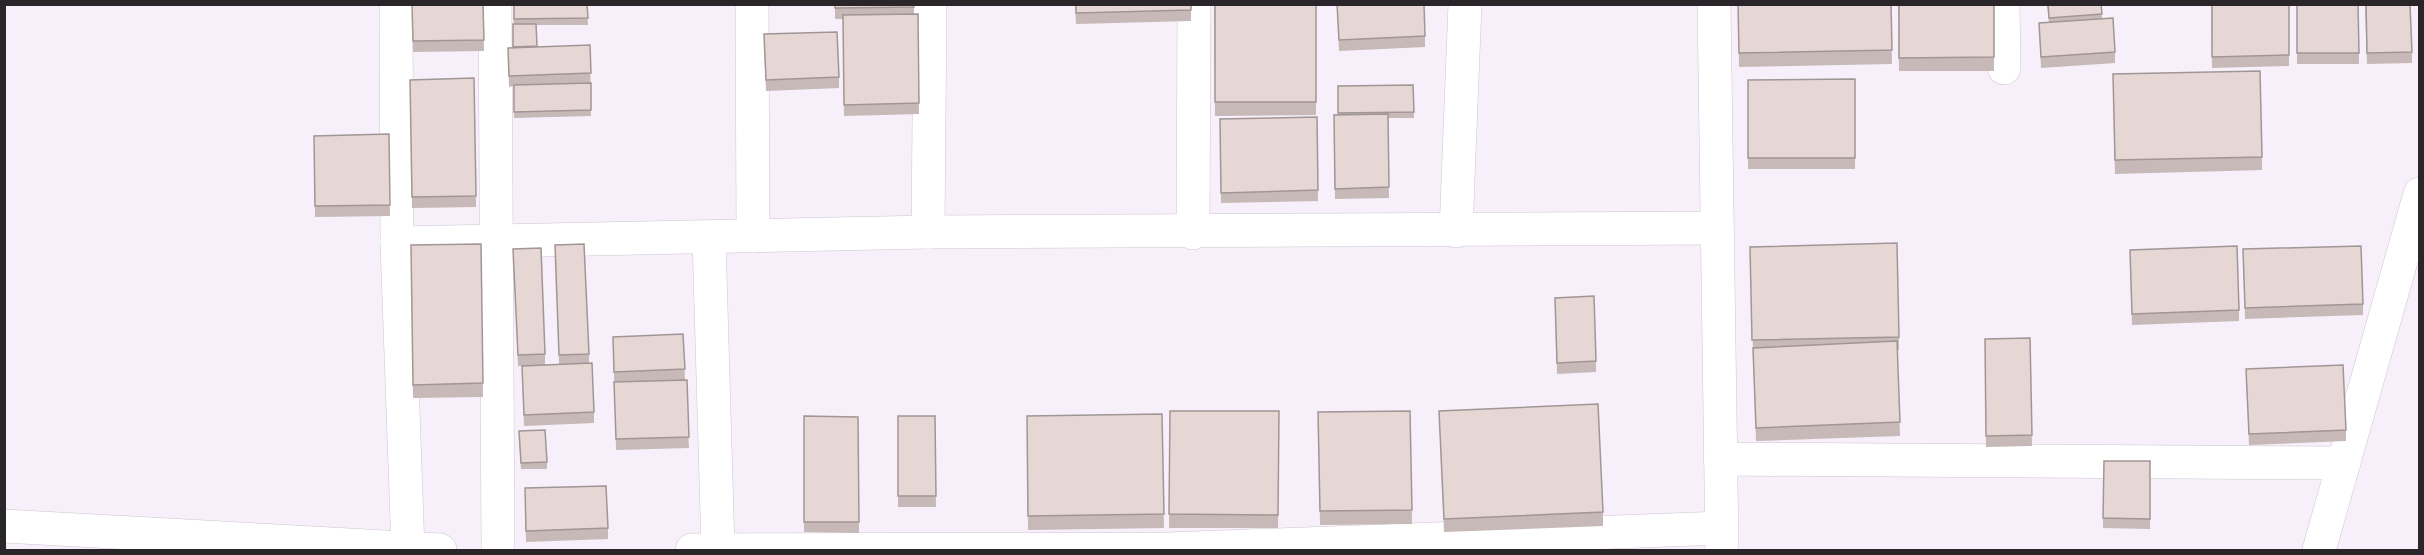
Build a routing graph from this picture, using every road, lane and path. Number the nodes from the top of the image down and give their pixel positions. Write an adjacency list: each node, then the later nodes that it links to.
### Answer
1 (396, 4): 17 (street)
2 (495, 4): 18 (street)
3 (752, 4): 15 (street)
4 (930, 4): 13 (street)
5 (1194, 4): 14 (street)
6 (1465, 4): 12 (street)
7 (1714, 4): 11 (street)
8 (2002, 4): 9 (street)
9 (2004, 68)
10 (2420, 194): 20 (street)
11 (1717, 228): 12 (street); 19 (street)
12 (1456, 231): 14 (street)
13 (928, 232): 14 (street); 15 (street)
14 (1193, 233)
15 (753, 236): 16 (street)
16 (710, 237): 18 (street); 27 (street)
17 (397, 243): 18 (street); 24 (street)
18 (498, 243): 26 (street)
19 (1720, 459): 20 (street); 22 (street)
20 (2344, 463): 30 (street)
21 (4, 526): 24 (street)
22 (1721, 539): 23 (street)
23 (1413, 545): 29 (street)
24 (408, 549): 25 (street)
25 (440, 550)
26 (498, 550)
27 (709, 550): 28 (street)
28 (960, 550): 29 (street)
29 (1169, 550)
30 (2319, 550)

